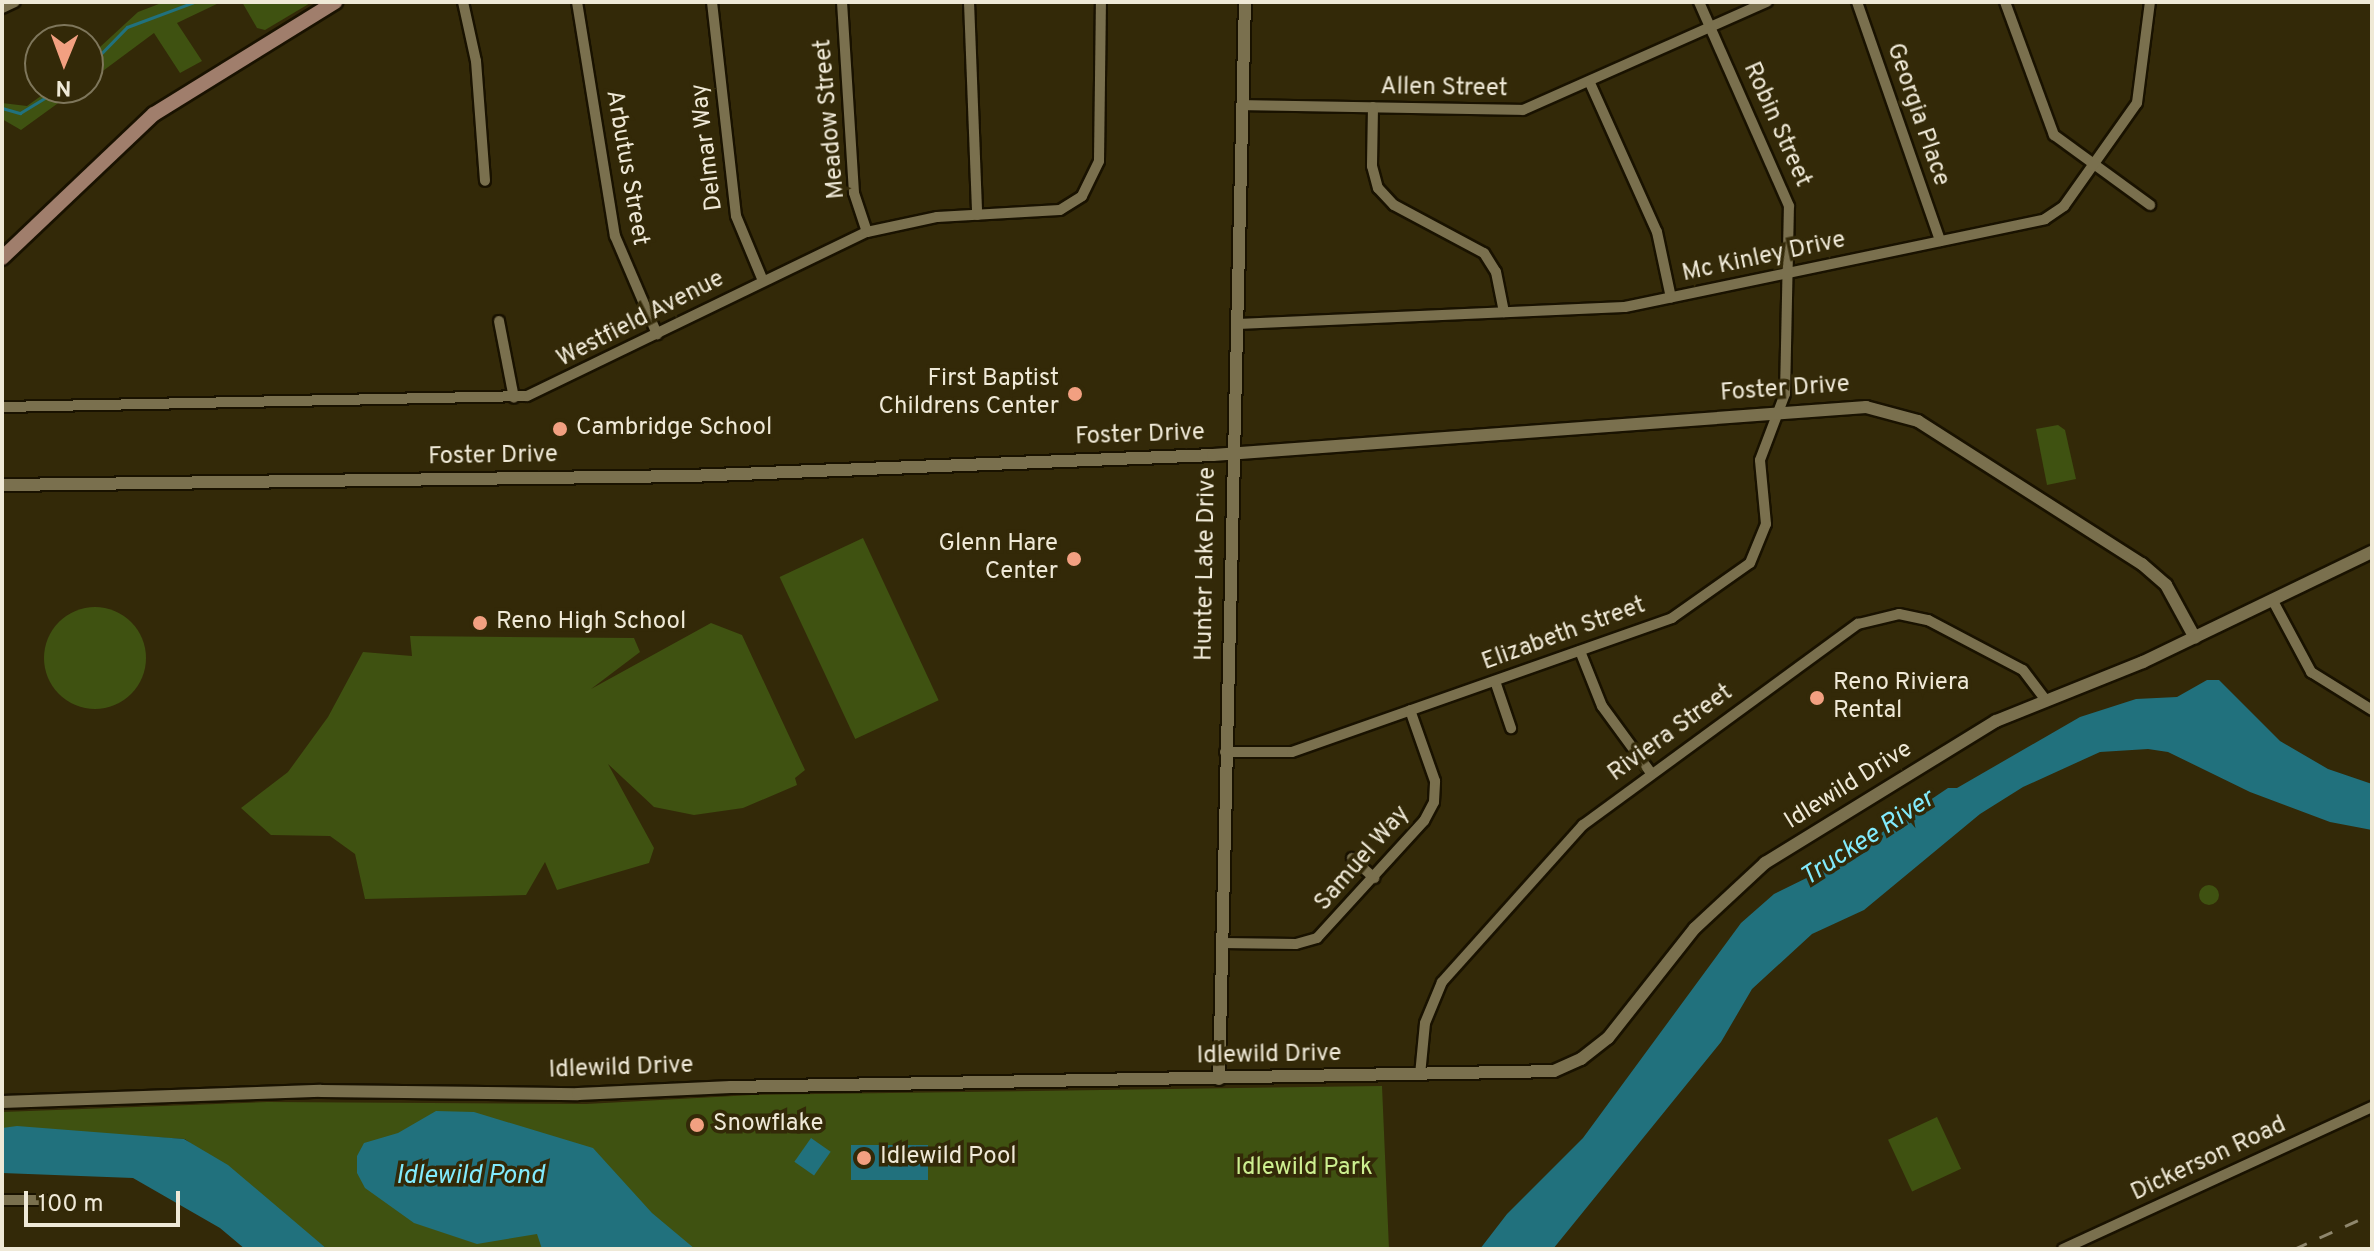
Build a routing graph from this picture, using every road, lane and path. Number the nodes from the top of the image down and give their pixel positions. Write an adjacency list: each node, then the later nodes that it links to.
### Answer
1 (15, 2): 15 (street)
2 (335, 2): 26 (main road)
3 (463, 2): 21 (street)
4 (577, 2): 33 (street, Arbutus Street)
5 (712, 2): 28 (street, Delmar Way)
6 (842, 2): 24 (street, Meadow Street)
7 (969, 2): 23 (street)
8 (1101, 2): 23 (street, Westfield Avenue)
9 (1245, 2): 18 (street, Hunter Lake Drive)
10 (1699, 2): 16 (street, Robin Street)
11 (1767, 2): 16 (street, Allen Street)
12 (1857, 2): 25 (street, Georgia Place)
13 (2005, 2): 20 (street)
14 (2150, 2): 20 (street, Mc Kinley Drive)
15 (2, 8)
16 (1711, 27): 17 (street, Allen Street); 27 (street, Robin Street)
17 (1590, 83): 19 (street, Allen Street); 29 (street)
18 (1242, 105): 19 (street, Allen Street); 32 (street, Hunter Lake Drive)
19 (1373, 107): 30 (street)
20 (2094, 165): 22 (street); 25 (street, Mc Kinley Drive)
21 (485, 181)
22 (2150, 205)
23 (977, 215): 24 (street, Westfield Avenue)
24 (867, 232): 28 (street, Westfield Avenue)
25 (1940, 241): 27 (street, Mc Kinley Drive)
26 (2, 258)
27 (1788, 273): 29 (street, Mc Kinley Drive); 36 (street, Robin Street)
28 (763, 281): 33 (street, Westfield Avenue)
29 (1671, 298): 30 (street, Mc Kinley Drive)
30 (1504, 312): 32 (street, Mc Kinley Drive)
31 (499, 321): 34 (street)
32 (1237, 324): 37 (street, Hunter Lake Drive)
33 (657, 334): 34 (street, Westfield Avenue)
34 (514, 398): 35 (street, Westfield Avenue)
35 (2, 407)
36 (1781, 413): 37 (street, Foster Drive); 41 (street, Foster Drive); 42 (street, Elizabeth Street)
37 (1232, 453): 38 (street, Foster Drive); 48 (street, Hunter Lake Drive)
38 (2, 485)
39 (2372, 552): 40 (street, Idlewild Drive)
40 (2273, 601): 41 (street, Idlewild Drive); 46 (street)
41 (2195, 638): 44 (street, Idlewild Drive)
42 (1580, 651): 43 (street, Elizabeth Street); 49 (street)
43 (1495, 681): 45 (street, Elizabeth Street); 47 (street)
44 (2046, 700): 49 (street, Riviera Street); 53 (street, Idlewild Drive)
45 (1410, 710): 48 (street, Elizabeth Street); 51 (street, Samuel Way)
46 (2372, 710)
47 (1511, 728)
48 (1225, 752): 52 (street, Hunter Lake Drive)
49 (1651, 773): 53 (street, Riviera Street)
50 (1352, 858): 51 (street)
51 (1374, 878): 52 (street, Samuel Way)
52 (1222, 943): 54 (street, Hunter Lake Drive)
53 (1420, 1075): 54 (street, Idlewild Drive)
54 (1219, 1079): 55 (street, Idlewild Drive)
55 (2, 1102)
56 (2372, 1107): 59 (street, Dickerson Road)
57 (2, 1200): 58 (street)
58 (43, 1200)
59 (2063, 1249)

